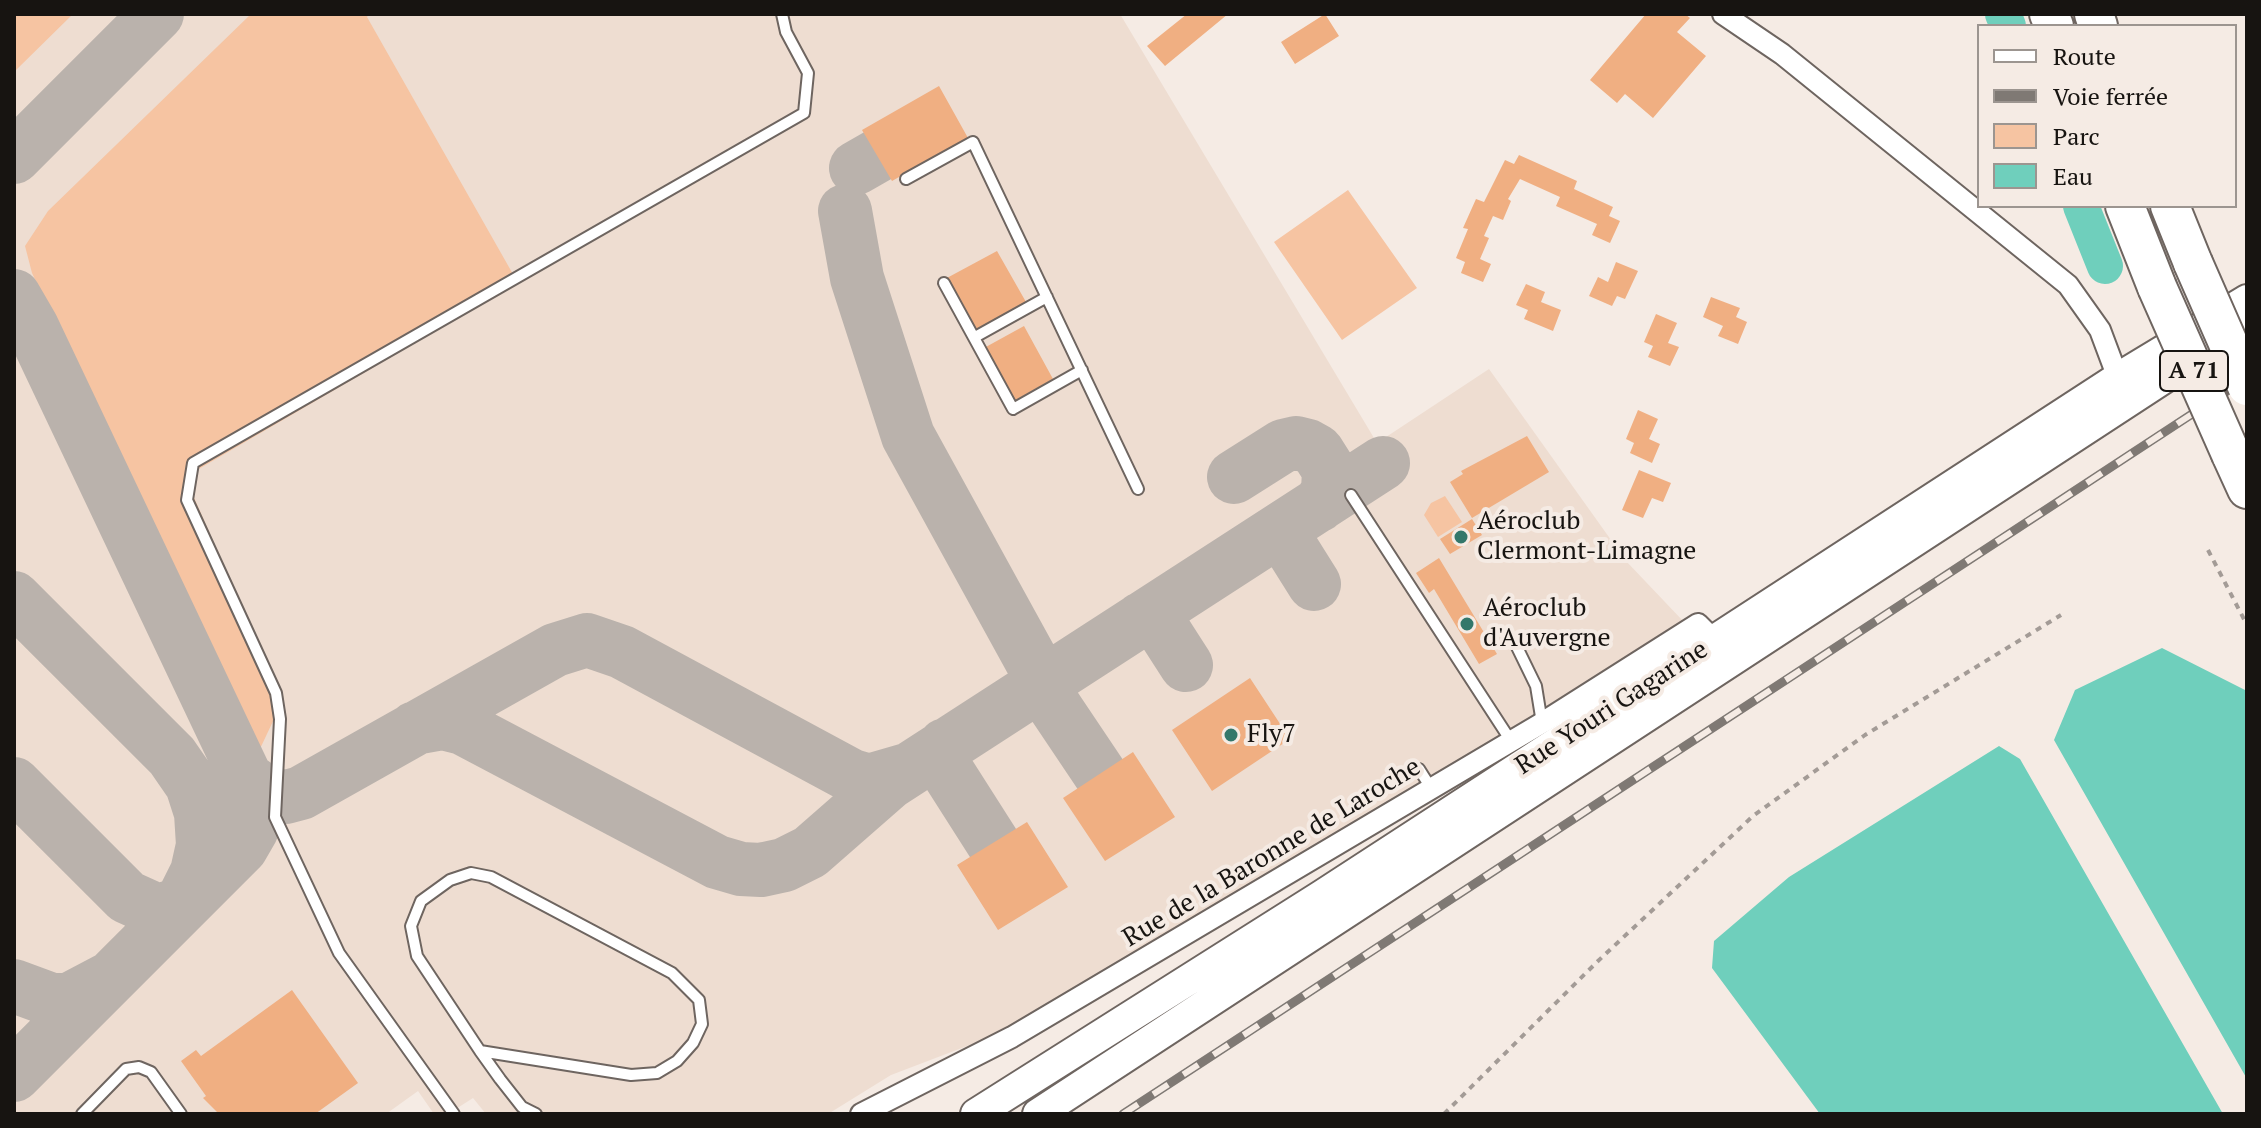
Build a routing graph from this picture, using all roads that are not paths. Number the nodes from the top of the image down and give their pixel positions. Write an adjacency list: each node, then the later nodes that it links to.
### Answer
1 (782, 14): 27 (lane)
2 (1723, 14): 12 (street)
3 (906, 179): 8 (lane)
4 (2126, 208): 15 (highway, A 71, bridge)
5 (2171, 208): 13 (highway, A 71, bridge)
6 (944, 283): 10 (lane)
7 (2247, 283): 9 (main road)
8 (1047, 297): 10 (lane); 11 (lane)
9 (2239, 313): 12 (main road, Rue Youri Gagarine); 30 (main road, Rue Youri Gagarine)
10 (975, 337): 11 (lane)
11 (1082, 370): 14 (lane)
12 (2118, 378): 17 (main road, Rue Youri Gagarine)
13 (2247, 386)
14 (1138, 489)
15 (2247, 489)
16 (1351, 495): 20 (lane)
17 (1706, 632): 19 (street, Rue de la Baronne de Laroche); 29 (main road, Rue Youri Gagarine)
18 (1516, 645): 19 (lane)
19 (1542, 723): 20 (street, Rue de la Baronne de Laroche)
20 (1511, 741): 22 (street, Rue de la Baronne de Laroche)
21 (1419, 769): 22 (lane)
22 (1431, 788): 24 (street, Rue de la Baronne de Laroche)
23 (480, 1051): 23 (lane); 28 (lane)
24 (864, 1113)
25 (82, 1114): 26 (lane)
26 (181, 1114)
27 (454, 1114)
28 (536, 1114)
29 (976, 1114)
30 (1038, 1114)

